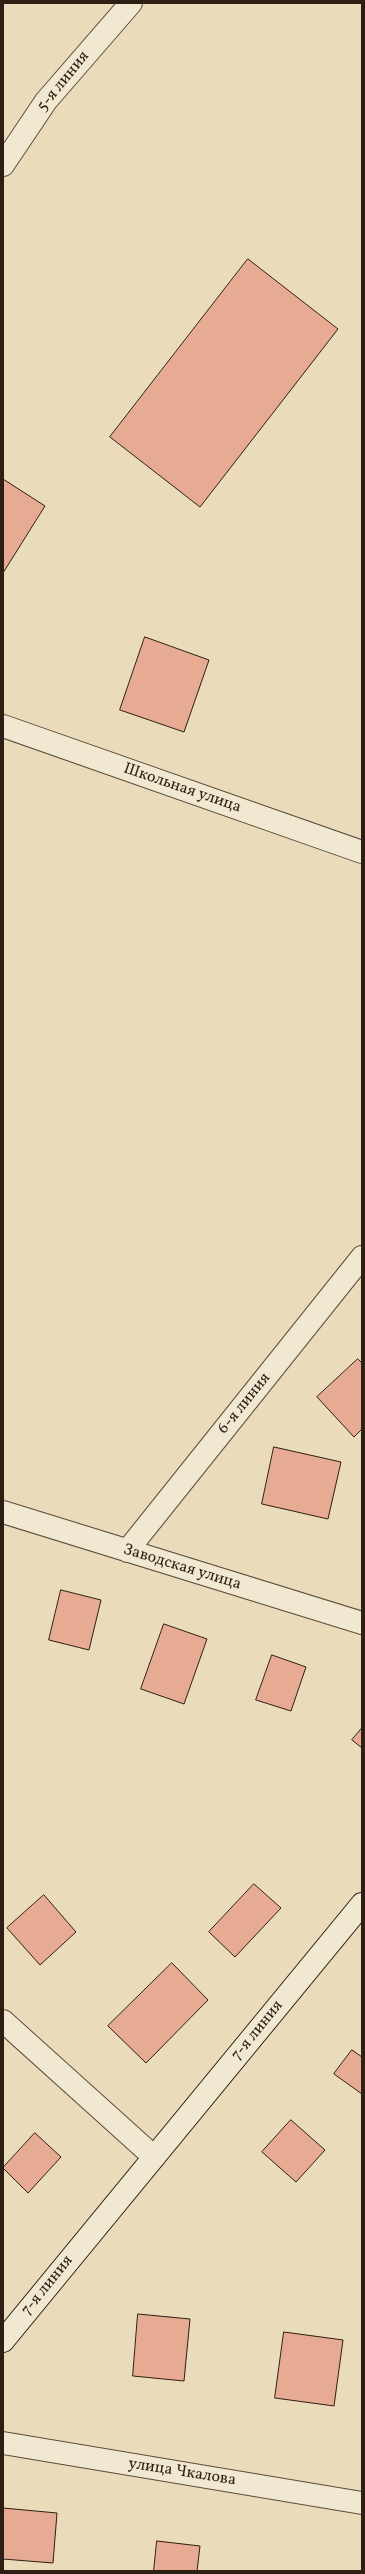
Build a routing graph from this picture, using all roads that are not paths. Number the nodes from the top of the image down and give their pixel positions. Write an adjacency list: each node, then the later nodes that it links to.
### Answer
1 (131, 3): 2 (street, 5-я линия)
2 (3, 165)
3 (3, 726): 4 (street, Школьная улица)
4 (362, 852)
5 (362, 1257): 7 (street, 6-я линия)
6 (3, 1512): 7 (street, Заводская улица)
7 (127, 1551): 8 (street, Заводская улица)
8 (362, 1623)
9 (362, 1904): 11 (street, 7-я линия)
10 (3, 2021): 11 (street)
11 (154, 2157): 12 (street, 7-я линия)
12 (3, 2341)
13 (3, 2443): 14 (street, улица Чкалова)
14 (362, 2503)

